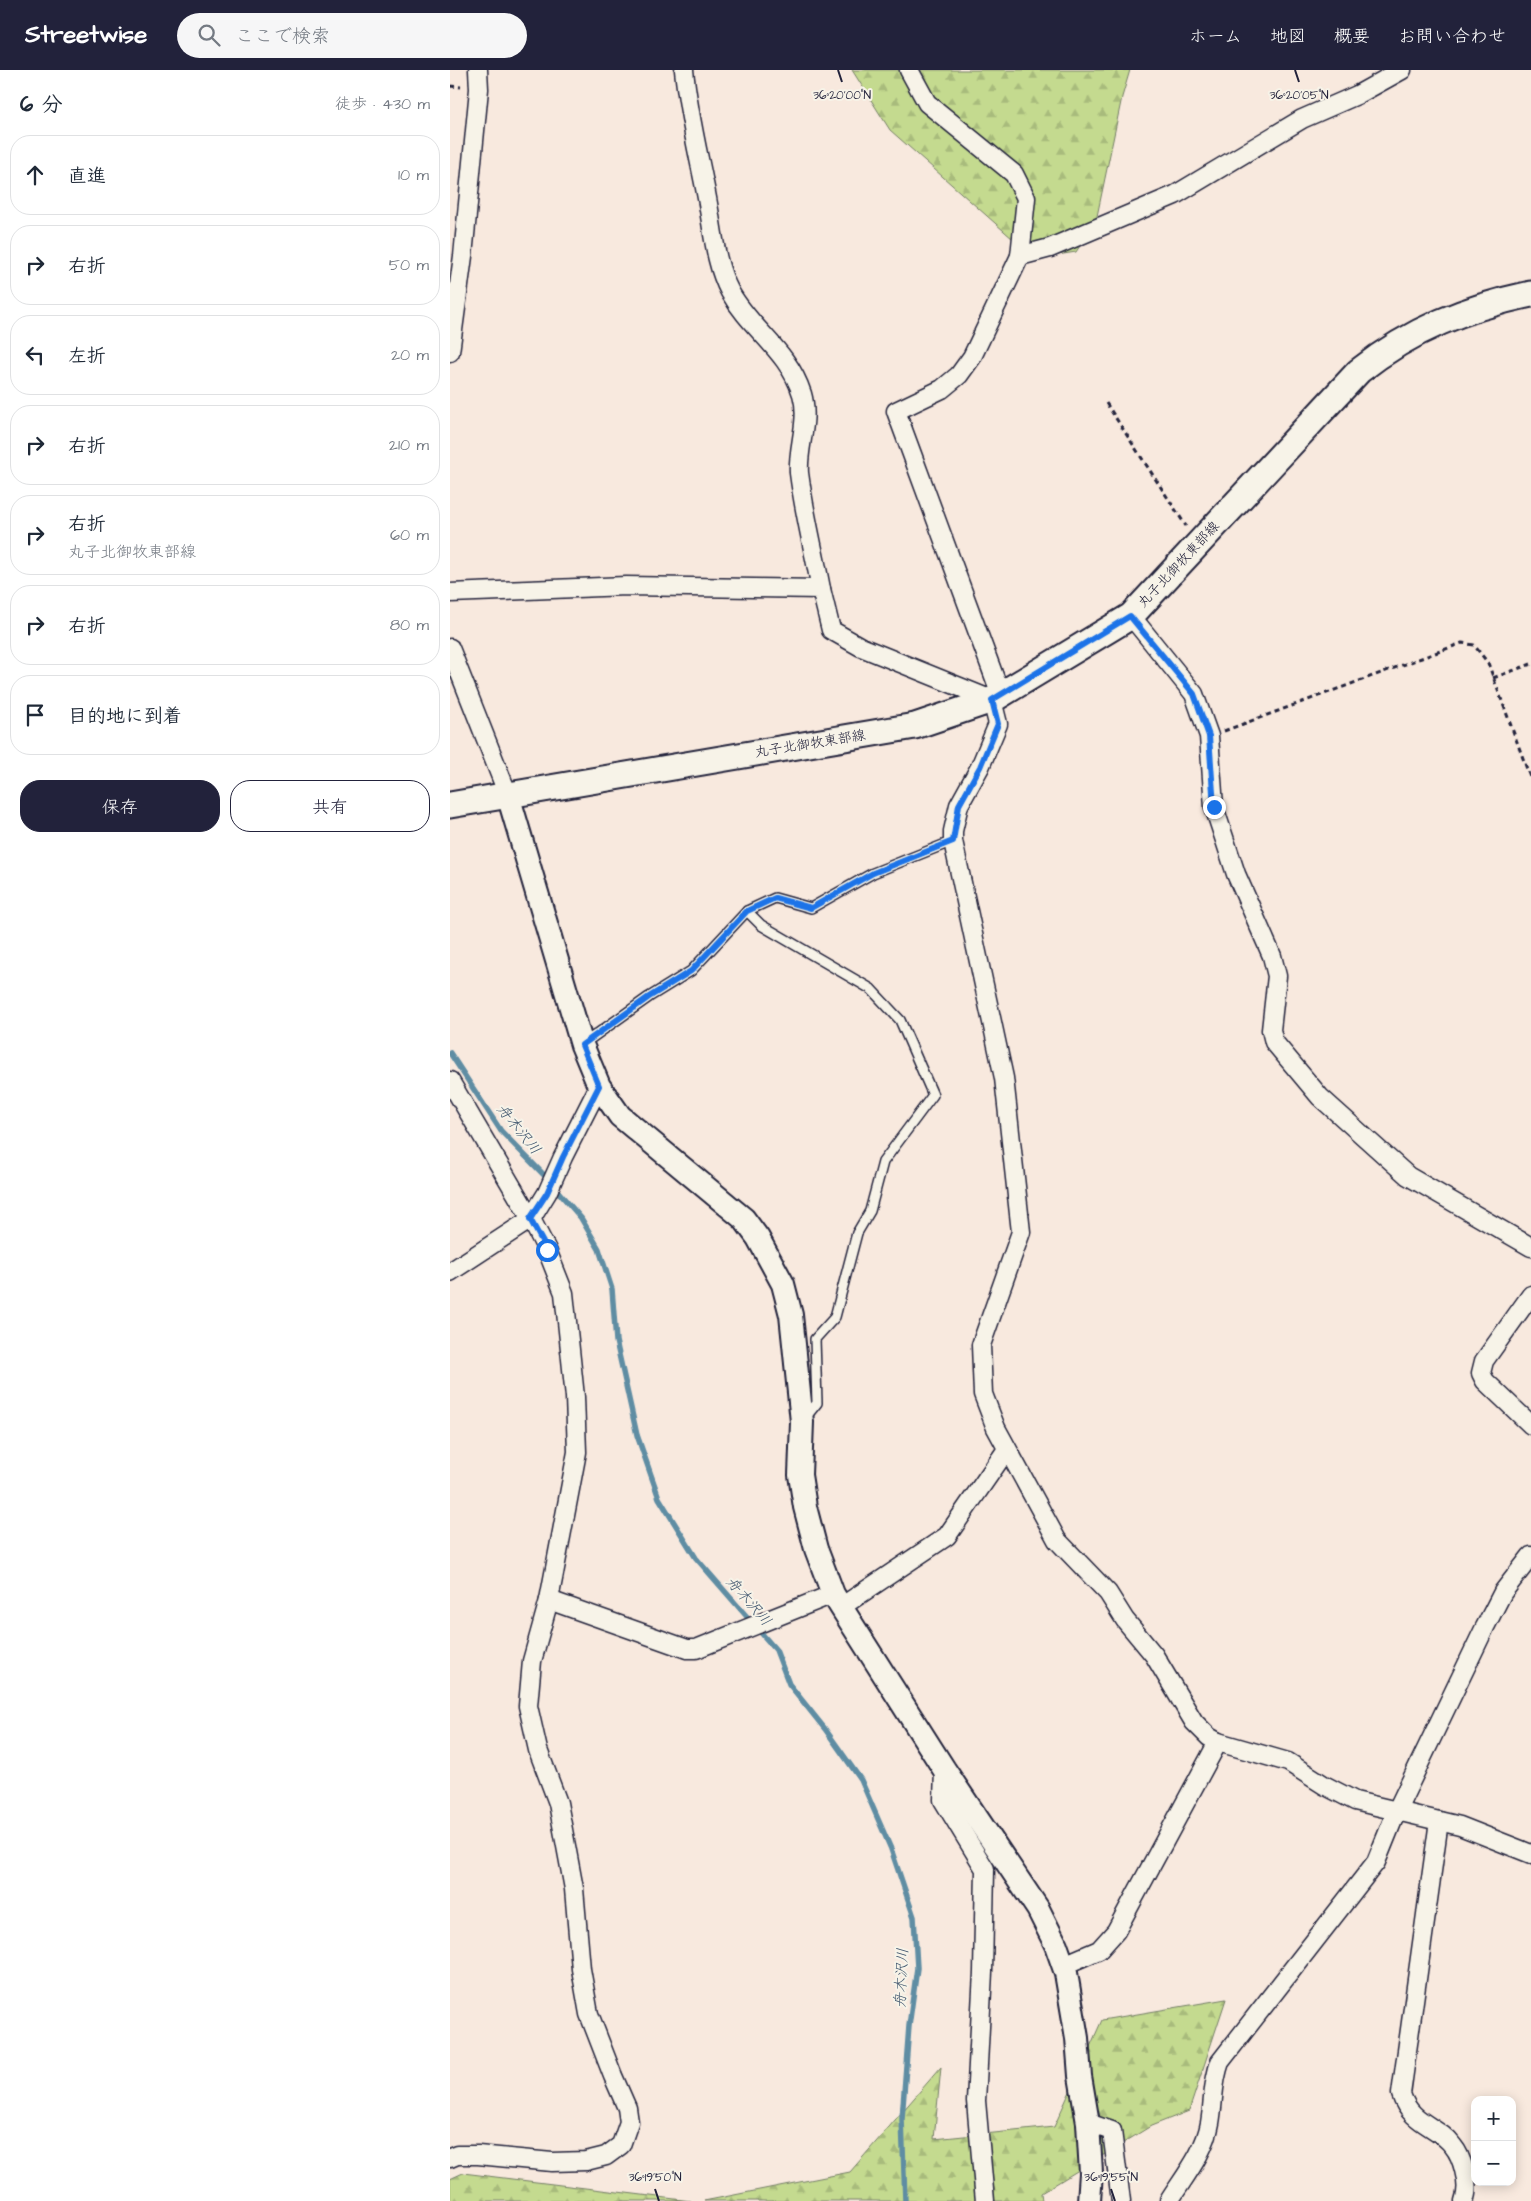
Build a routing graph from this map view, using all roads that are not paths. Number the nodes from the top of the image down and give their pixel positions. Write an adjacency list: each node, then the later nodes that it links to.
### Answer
1 (478, 70): 7 (street)
2 (684, 70): 8 (street)
3 (909, 70): 5 (street)
4 (1402, 70): 5 (street)
5 (1020, 256): 12 (street)
6 (1531, 294): 10 (main road, 丸子北御牧東部線)
7 (450, 352)
8 (821, 589): 9 (street); 12 (street)
9 (450, 593)
10 (1130, 616): 12 (main road, 丸子北御牧東部線); 21 (street)
11 (450, 648): 13 (street)
12 (996, 697): 13 (main road, 丸子北御牧東部線); 15 (street)
13 (508, 795): 14 (main road, 丸子北御牧東部線); 17 (street)
14 (450, 805)
15 (953, 841): 16 (lane); 26 (street)
16 (747, 911): 17 (lane); 24 (lane)
17 (582, 1045): 19 (street)
18 (450, 1081): 20 (street)
19 (599, 1086): 20 (street); 24 (street)
20 (530, 1219): 22 (street); 28 (street)
21 (1531, 1247)
22 (450, 1272)
23 (1531, 1295): 25 (street)
24 (802, 1422): 29 (street)
25 (1531, 1425)
26 (1007, 1449): 29 (street); 30 (street)
27 (1531, 1556): 32 (street)
28 (549, 1600): 29 (street); 37 (street)
29 (837, 1601): 31 (street)
30 (1218, 1742): 32 (street); 35 (street)
31 (944, 1769): 35 (street); 38 (street)
32 (1397, 1810): 33 (street); 41 (street)
33 (1439, 1821): 34 (street); 42 (street)
34 (1531, 1854)
35 (1064, 1965): 36 (street)
36 (1088, 2123): 39 (street); 40 (street)
37 (450, 2158)
38 (985, 2201)
39 (1089, 2201)
40 (1121, 2201)
41 (1168, 2201)
42 (1464, 2201)

